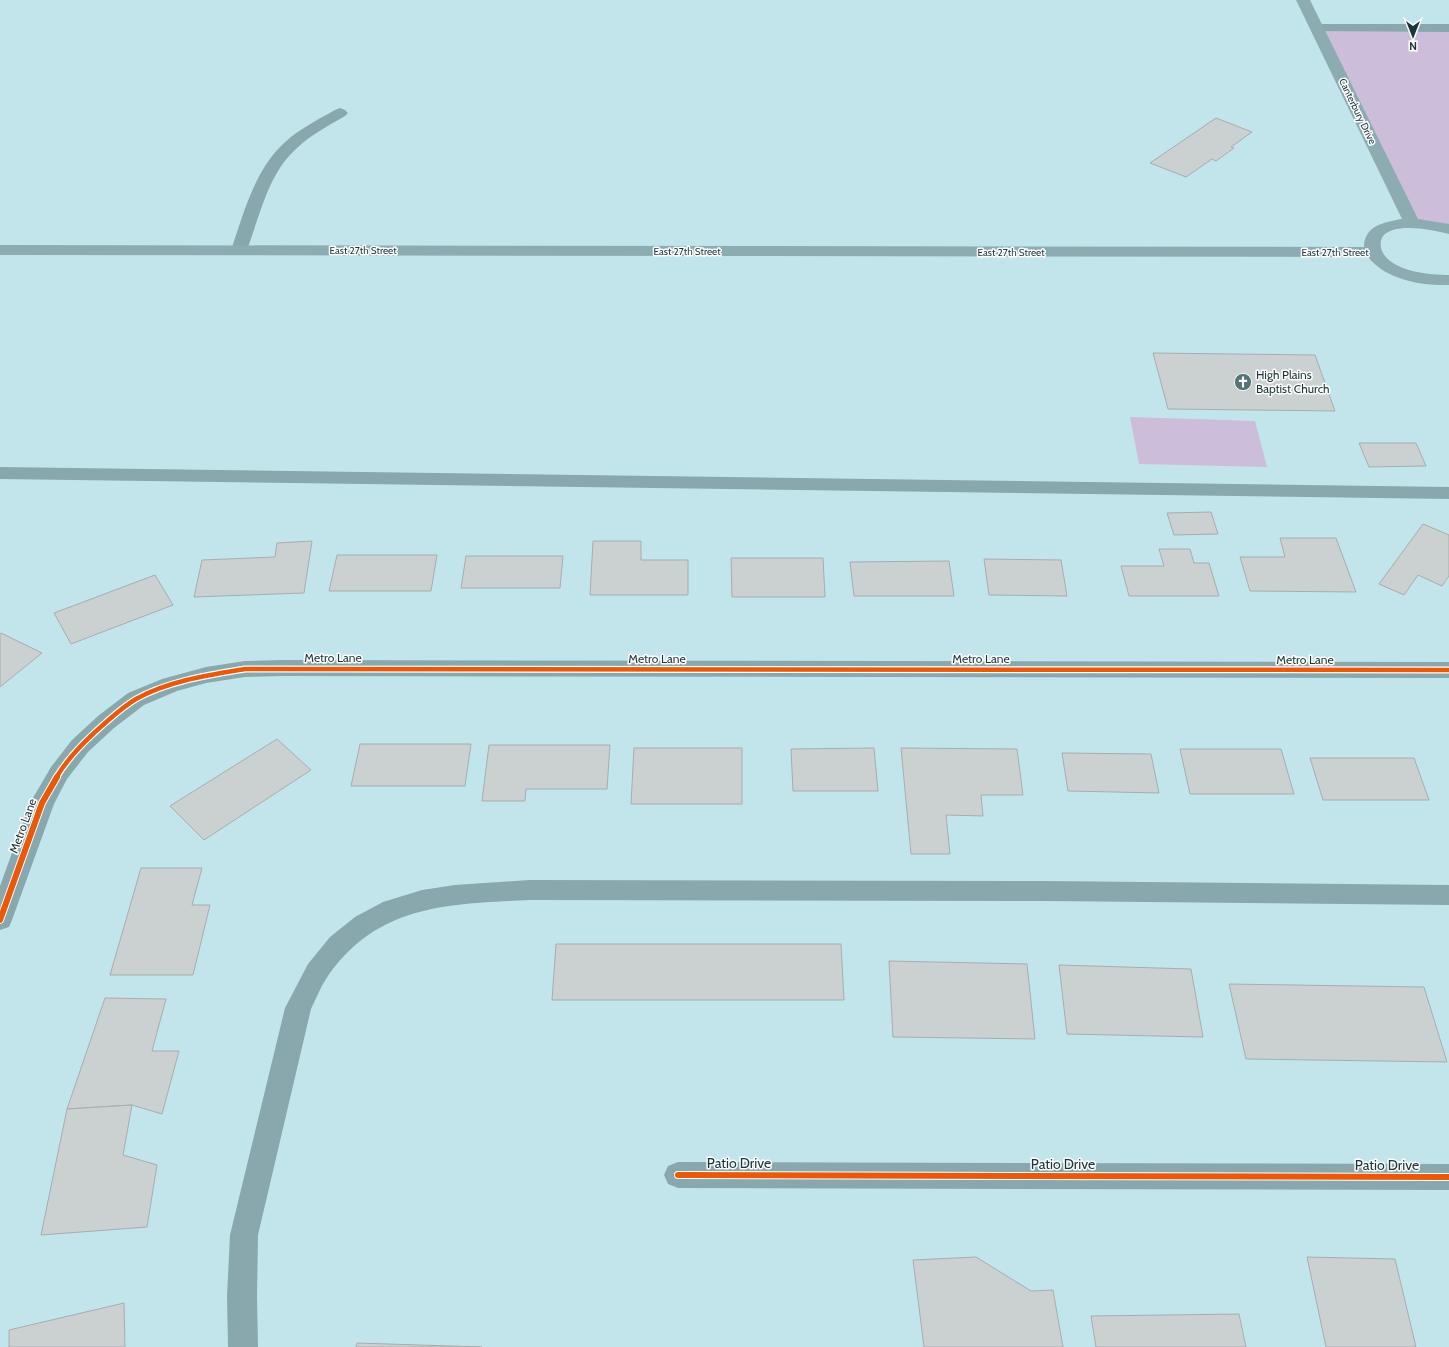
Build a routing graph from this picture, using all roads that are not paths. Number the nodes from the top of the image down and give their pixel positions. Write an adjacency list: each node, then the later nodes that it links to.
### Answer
1 (1303, 0): 2 (main road, Canterbury Drive)
2 (1317, 28): 3 (street); 5 (main road, Canterbury Drive)
3 (1449, 28)
4 (340, 113): 8 (street)
5 (1412, 222): 6 (main road); 9 (main road)
6 (1449, 229)
7 (0, 250): 8 (main road, East 27th Street)
8 (239, 250): 9 (main road, East 27th Street)
9 (1374, 252): 10 (main road)
10 (1447, 285)
11 (0, 473): 12 (street)
12 (1449, 493)
13 (1449, 670): 15 (street, Metro Lane)
14 (1449, 895): 18 (street)
15 (0, 920)
16 (678, 1175): 17 (street, Patio Drive)
17 (1449, 1178)
18 (243, 1347)

